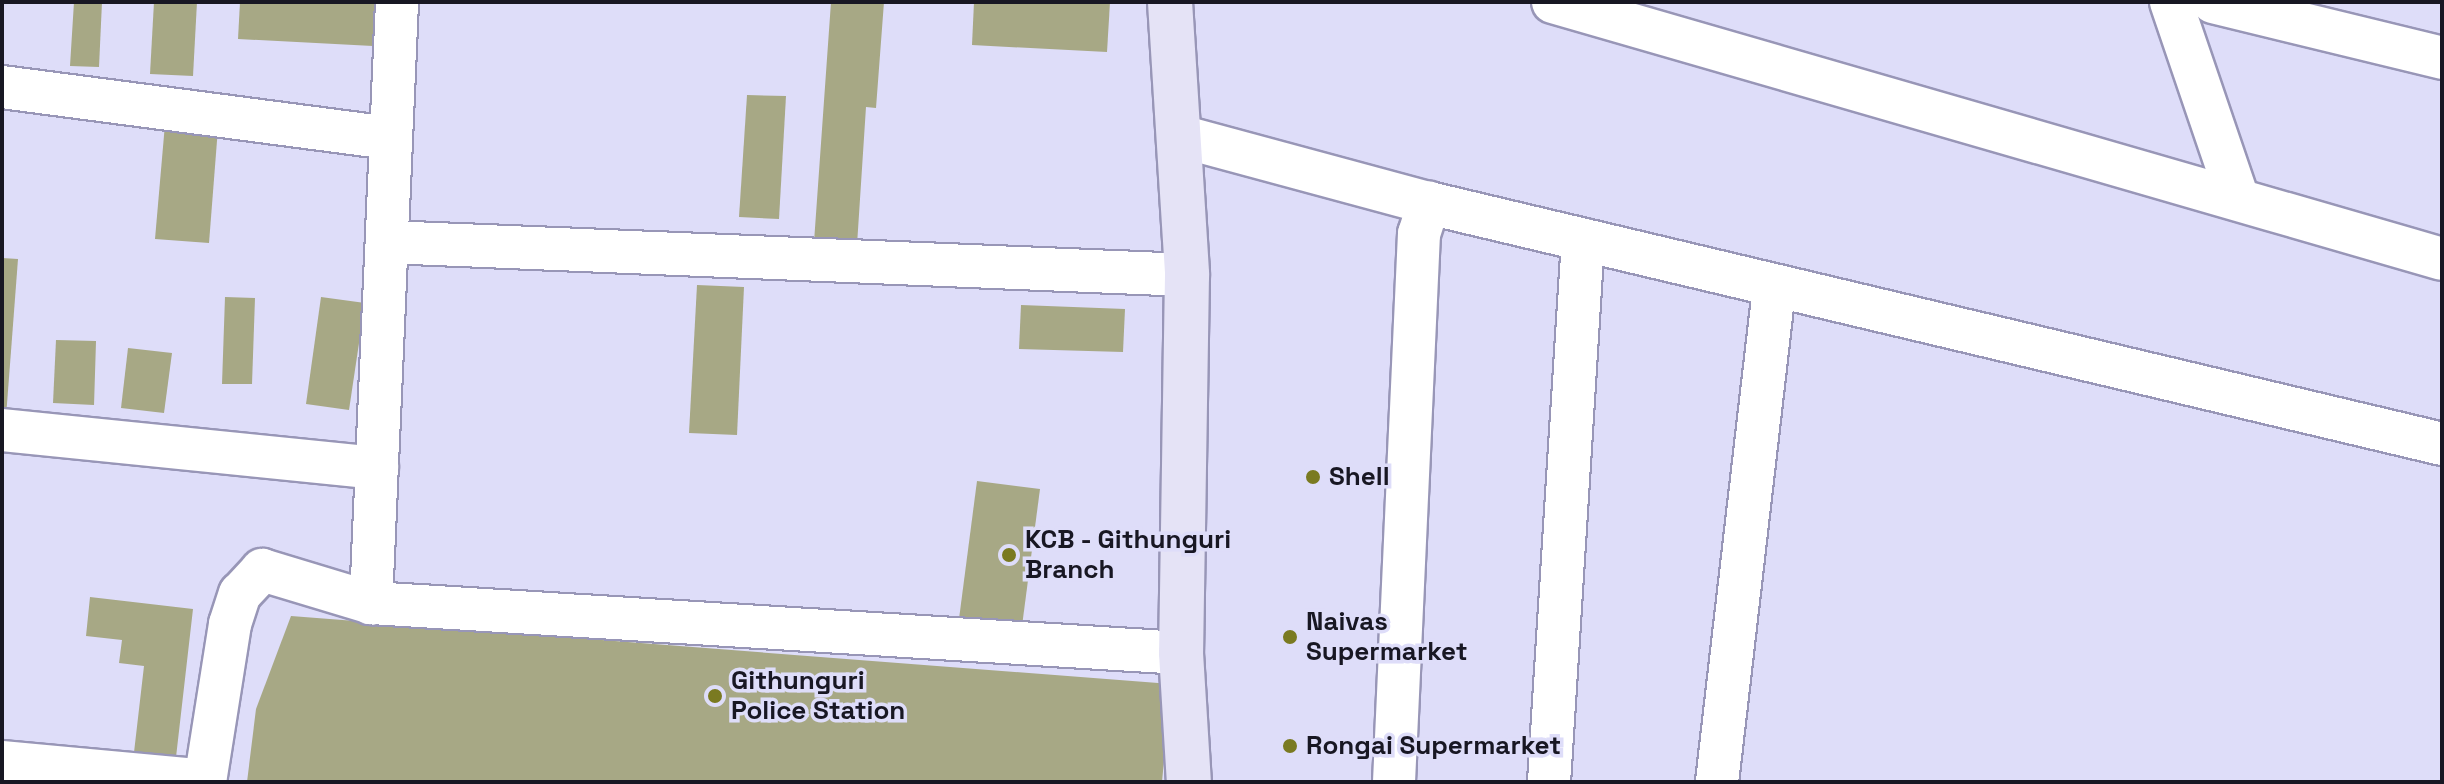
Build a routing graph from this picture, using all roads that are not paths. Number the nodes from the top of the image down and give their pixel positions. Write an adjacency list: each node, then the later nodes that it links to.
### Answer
1 (397, 2): 9 (street)
2 (1170, 2): 8 (main road)
3 (1553, 2): 10 (street)
4 (2171, 2): 10 (street)
5 (2213, 2): 6 (street)
6 (2442, 58)
7 (2, 87): 9 (street)
8 (1180, 136): 11 (street); 15 (main road)
9 (391, 138): 13 (street)
10 (2238, 199): 14 (street)
11 (1429, 203): 12 (street); 25 (street)
12 (1583, 240): 16 (street); 26 (street)
13 (387, 242): 15 (street); 19 (street)
14 (2442, 259)
15 (1187, 275): 21 (main road)
16 (1774, 287): 18 (street); 27 (street)
17 (2, 430): 19 (street)
18 (2442, 444)
19 (377, 468): 20 (street)
20 (371, 603): 21 (street); 23 (street)
21 (1181, 653): 24 (main road)
22 (2, 762): 23 (street)
23 (205, 782)
24 (1189, 782)
25 (1394, 782)
26 (1549, 782)
27 (1717, 782)

